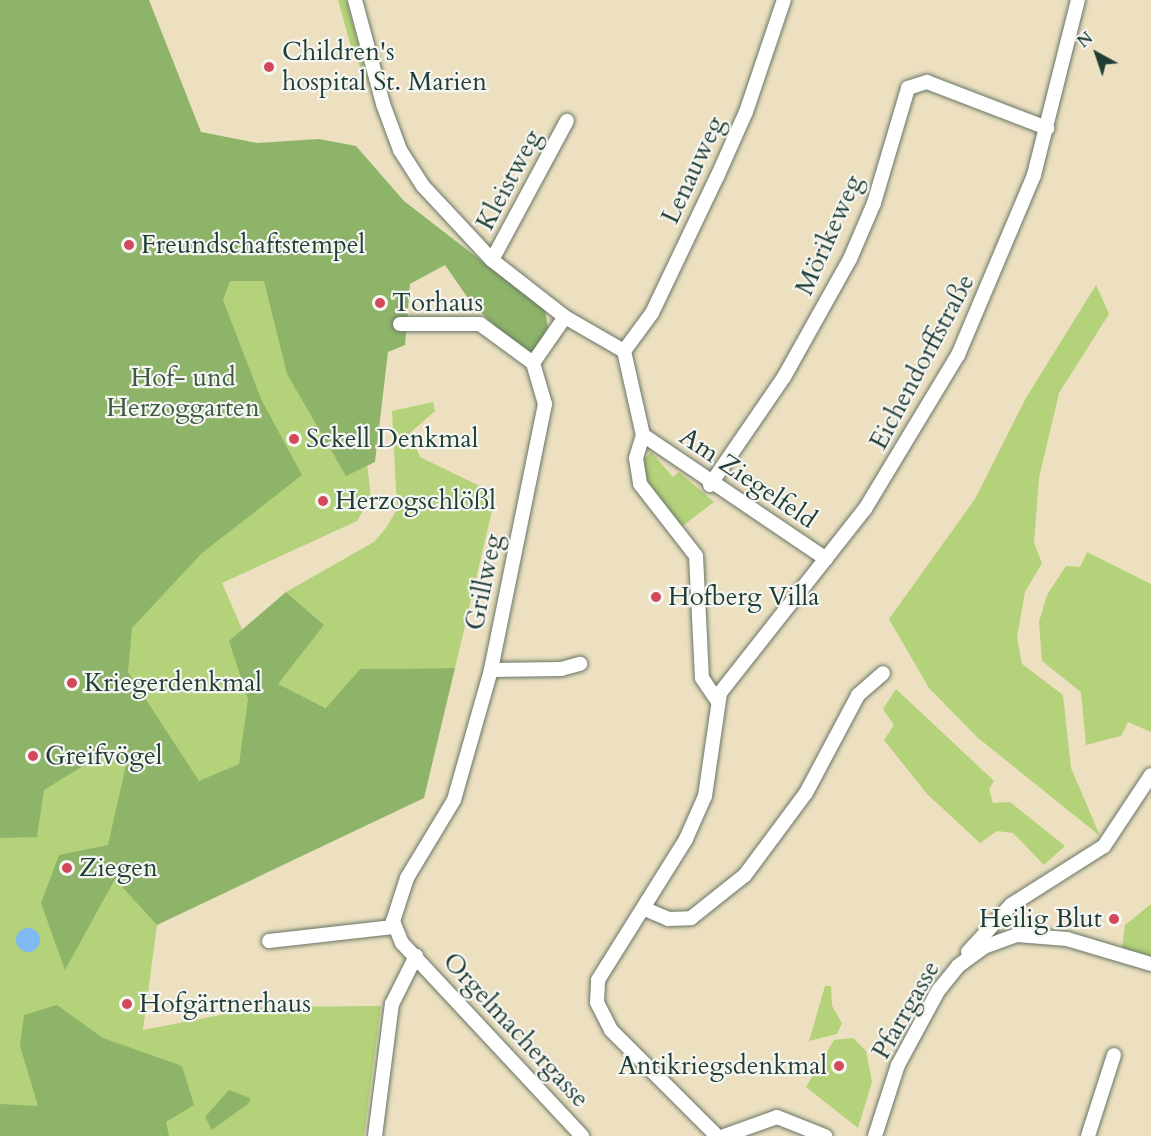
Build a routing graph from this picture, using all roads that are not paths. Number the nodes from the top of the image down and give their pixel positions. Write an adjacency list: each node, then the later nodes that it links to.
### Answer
1 (355, 0): 6 (street)
2 (784, 0): 9 (street, Lenauweg)
3 (1078, 0): 5 (street, Eichendorffstraße)
4 (567, 121): 6 (street, Kleistweg)
5 (1047, 128): 12 (street, Mörikeweg); 13 (street, Eichendorffstraße)
6 (492, 260): 7 (street)
7 (565, 317): 9 (street); 10 (street)
8 (400, 324): 10 (street)
9 (624, 351): 11 (street)
10 (533, 363): 15 (street, Grillweg)
11 (643, 435): 12 (street, Am Ziegelfeld); 17 (street)
12 (710, 485): 13 (street, Am Ziegelfeld)
13 (826, 559): 17 (street, Eichendorffstraße)
14 (580, 664): 15 (street, Grillweg)
15 (491, 670): 20 (street, Grillweg)
16 (883, 673): 19 (street)
17 (717, 700): 19 (street)
18 (1151, 775): 24 (street)
19 (645, 909): 28 (street)
20 (393, 927): 21 (street); 22 (street)
21 (269, 941)
22 (416, 956): 26 (street); 27 (street, Orgelmachergasse)
23 (1151, 964): 24 (street, Pfarrgasse)
24 (958, 966): 31 (street, Pfarrgasse)
25 (1114, 1055): 32 (street)
26 (375, 1136)
27 (582, 1136)
28 (717, 1136)
29 (724, 1136): 30 (street)
30 (825, 1136)
31 (875, 1136)
32 (1088, 1136)

